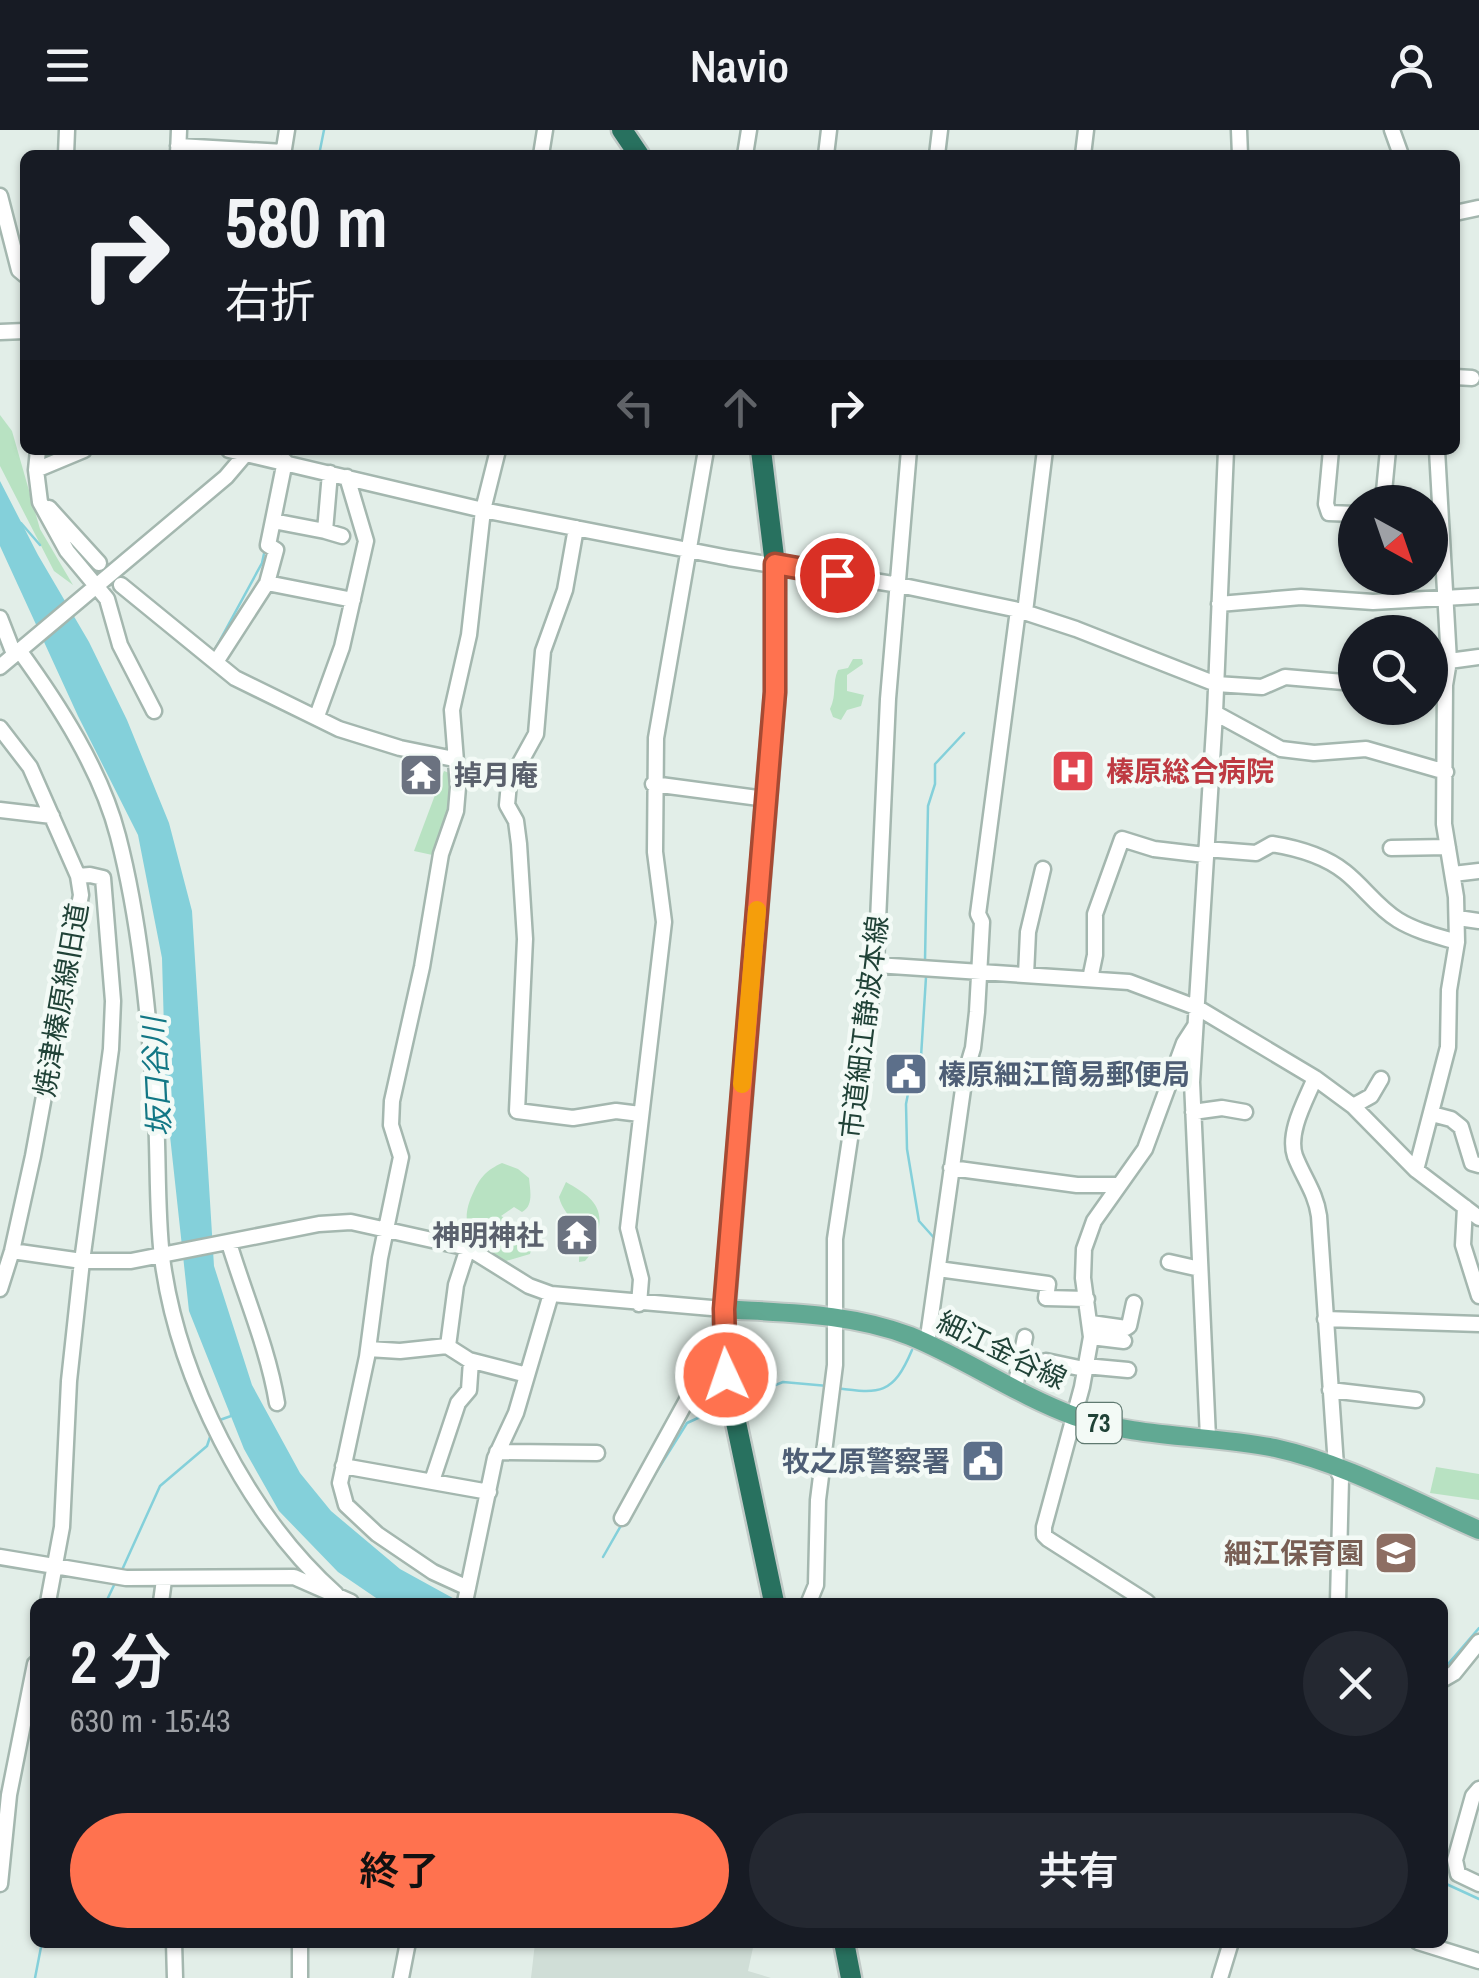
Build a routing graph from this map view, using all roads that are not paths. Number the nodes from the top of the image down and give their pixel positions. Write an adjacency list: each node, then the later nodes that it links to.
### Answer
1 (0, 196): 2 (street)
2 (20, 271)
3 (1460, 377): 4 (street)
4 (1472, 378)
5 (38, 455): 19 (street)
6 (72, 455): 19 (street)
7 (245, 455): 34 (street)
8 (263, 455): 18 (street)
9 (497, 455): 24 (street)
10 (705, 455): 30 (street)
11 (761, 455): 32 (highway)
12 (909, 455): 36 (street, 市道細江静波本線)
13 (1044, 455): 41 (street)
14 (1226, 455): 40 (street)
15 (1331, 455): 25 (street)
16 (1388, 455): 22 (street)
17 (1437, 455): 38 (street)
18 (285, 461): 20 (street); 26 (street)
19 (36, 470): 23 (street)
20 (330, 473): 21 (street); 28 (street)
21 (346, 477): 24 (street); 39 (street)
22 (1385, 485)
23 (36, 491): 31 (street); 34 (street)
24 (483, 510): 27 (street); 56 (street)
25 (1338, 513)
26 (273, 521): 28 (street); 33 (street)
27 (576, 528): 30 (street); 82 (street)
28 (325, 531): 29 (street)
29 (342, 536)
30 (691, 550): 32 (street); 58 (street)
31 (99, 563)
32 (775, 564): 36 (street); 59 (highway)
33 (267, 583): 39 (street); 47 (street)
34 (96, 585): 44 (street); 51 (street)
35 (121, 585): 47 (street)
36 (898, 585): 41 (street); 72 (street, 市道細江静波本線)
37 (1479, 596): 38 (street)
38 (1443, 598): 40 (street); 42 (street)
39 (353, 600): 53 (street)
40 (1220, 604): 50 (street)
41 (1022, 611): 50 (street); 73 (street)
42 (1444, 615)
43 (0, 618): 44 (street)
44 (20, 649): 48 (street); 96 (street)
45 (1479, 656): 46 (street)
46 (1448, 661)
47 (216, 662): 53 (street)
48 (0, 666)
49 (1338, 682): 50 (street)
50 (1216, 684): 52 (street)
51 (151, 706)
52 (1215, 713): 57 (street); 64 (street)
53 (317, 716): 56 (street)
54 (1442, 725): 57 (street)
55 (0, 728): 61 (street, 焼津榛原線旧道)
56 (454, 759): 92 (street)
57 (1446, 772): 62 (street)
58 (653, 784): 59 (street); 82 (street)
59 (766, 799): 107 (highway)
60 (0, 810): 61 (street)
61 (52, 816): 68 (street, 焼津榛原線旧道)
62 (1448, 847): 63 (street); 67 (street)
63 (1391, 848)
64 (1206, 852): 71 (street); 75 (street); 76 (street)
65 (1043, 868): 74 (street)
66 (1479, 872): 67 (street)
67 (1452, 874): 69 (street)
68 (78, 876): 94 (street, 焼津榛原線旧道); 97 (street)
69 (1458, 918): 70 (street); 71 (street)
70 (1479, 920)
71 (1457, 942): 83 (street)
72 (876, 965): 73 (street); 108 (street, 市道細江静波本線)
73 (977, 972): 74 (street); 87 (street)
74 (1026, 975): 75 (street)
75 (1090, 979): 76 (street)
76 (1198, 1014): 77 (street); 80 (street); 89 (street)
77 (1314, 1078): 79 (street); 109 (street)
78 (1381, 1078): 79 (street)
79 (1353, 1106): 88 (street)
80 (1193, 1112): 81 (street); 100 (street)
81 (1245, 1112)
82 (640, 1114): 106 (street)
83 (1432, 1114): 84 (street); 88 (street)
84 (1461, 1126): 85 (street); 86 (street)
85 (1479, 1127)
86 (1479, 1165)
87 (951, 1168): 89 (street); 99 (street)
88 (1416, 1170): 90 (street)
89 (1118, 1185): 104 (street)
90 (1465, 1206): 91 (street); 103 (street)
91 (1479, 1218)
92 (385, 1230): 93 (street); 95 (street); 116 (street)
93 (227, 1243): 96 (street); 126 (street)
94 (9, 1246): 97 (street); 101 (street, 焼津榛原線旧道)
95 (468, 1248): 102 (street); 115 (street)
96 (162, 1255): 97 (street); 143 (street)
97 (82, 1261): 138 (street)
98 (1169, 1262): 100 (street)
99 (938, 1268): 104 (street); 114 (street)
100 (1200, 1269): 128 (street)
101 (0, 1289)
102 (551, 1294): 106 (street); 121 (street)
103 (1479, 1296)
104 (1086, 1299): 111 (street)
105 (1134, 1303): 111 (street)
106 (639, 1304): 107 (street)
107 (724, 1309): 108 (main road, 細江金谷線 / 73); 122 (highway)
108 (835, 1317): 114 (main road, 細江金谷線 / 73); 145 (street, 市道細江静波本線)
109 (1325, 1318): 110 (street); 124 (street)
110 (1479, 1324)
111 (1091, 1330): 113 (street); 119 (street)
112 (1025, 1337): 123 (street)
113 (1124, 1342)
114 (926, 1344): 123 (main road, 細江金谷線 / 73)
115 (448, 1346): 116 (street); 117 (street)
116 (368, 1349): 131 (street)
117 (471, 1361): 121 (street); 133 (street)
118 (1046, 1361): 119 (street)
119 (1084, 1368): 120 (street); 127 (street)
120 (1128, 1370)
121 (527, 1375): 129 (street)
122 (726, 1375): 135 (street); 144 (highway)
123 (1015, 1388): 127 (main road, 細江金谷線 / 73)
124 (1330, 1390): 125 (street); 132 (street)
125 (1416, 1400)
126 (277, 1404)
127 (1074, 1416): 128 (main road, 細江金谷線 / 73); 146 (street)
128 (1208, 1438): 132 (main road, 細江金谷線 / 73)
129 (497, 1452): 130 (street); 134 (street)
130 (597, 1453)
131 (343, 1466): 133 (street); 140 (street)
132 (1336, 1466): 136 (main road, 細江金谷線 / 73); 147 (street)
133 (432, 1481): 134 (street)
134 (489, 1492): 140 (street)
135 (622, 1518)
136 (1479, 1530)
137 (0, 1557): 138 (street)
138 (56, 1566): 139 (street); 141 (street)
139 (164, 1580): 142 (street); 143 (street)
140 (466, 1595)
141 (49, 1598)
142 (162, 1598)
143 (335, 1598)
144 (773, 1598)
145 (811, 1598)
146 (1141, 1598)
147 (1338, 1598)
148 (1479, 1642): 149 (street)
149 (1448, 1676)
150 (30, 1690): 152 (street)
151 (1479, 1788): 153 (street)
152 (0, 1884)
153 (1479, 1884)
154 (174, 1948): 161 (street)
155 (300, 1948): 162 (street)
156 (407, 1948): 163 (street)
157 (845, 1948): 164 (highway)
158 (1229, 1948): 165 (street)
159 (1437, 1948): 160 (street)
160 (1479, 1961)
161 (175, 1978)
162 (300, 1978)
163 (401, 1978)
164 (851, 1978)
165 (1220, 1978)

